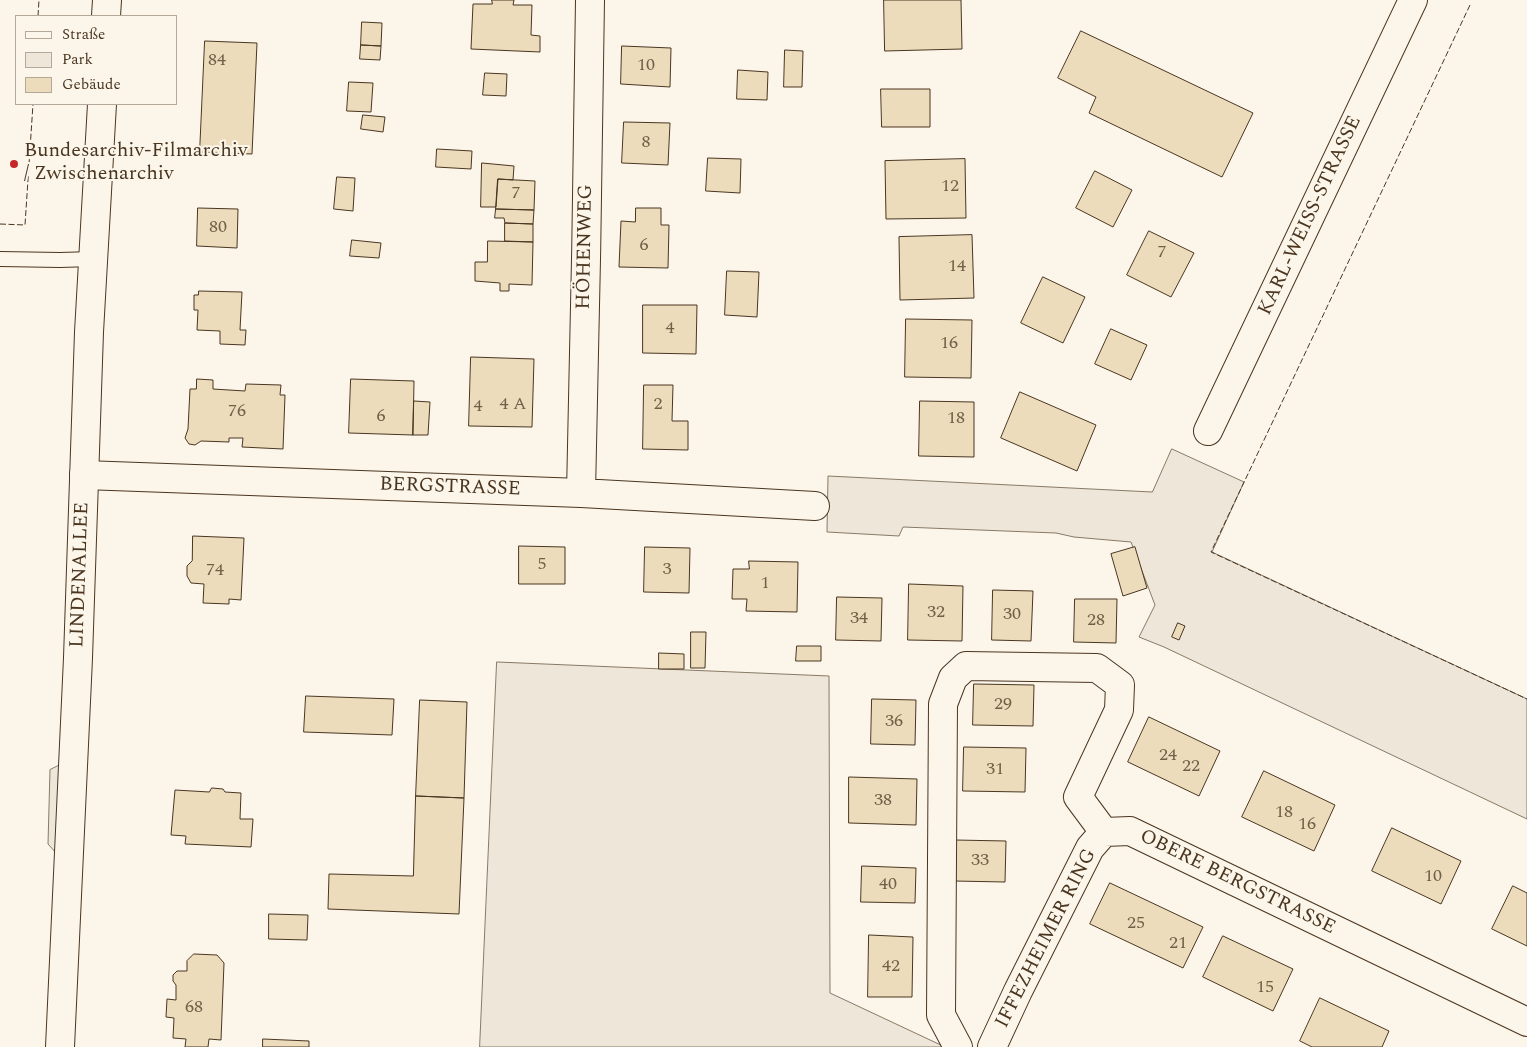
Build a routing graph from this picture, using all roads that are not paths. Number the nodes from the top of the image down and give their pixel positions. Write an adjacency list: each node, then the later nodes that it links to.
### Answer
1 (107, 0): 4 (street)
2 (590, 0): 10 (street, HÖHENWEG)
3 (1413, 0): 8 (street, KARL-WEISS-STRASSE)
4 (106, 15)
5 (102, 105): 6 (street, LINDENALLEE)
6 (93, 258): 7 (lane); 9 (street, LINDENALLEE)
7 (0, 259)
8 (1208, 431)
9 (84, 475): 10 (street, BERGSTRASSE); 14 (street, LINDENALLEE)
10 (581, 493): 11 (street, BERGSTRASSE)
11 (815, 506)
12 (1104, 832): 13 (street, OBERE BERGSTRASSE); 15 (street); 16 (street, IFFEZHEIMER RING)
13 (1527, 1022)
14 (60, 1047)
15 (958, 1047)
16 (992, 1047)

